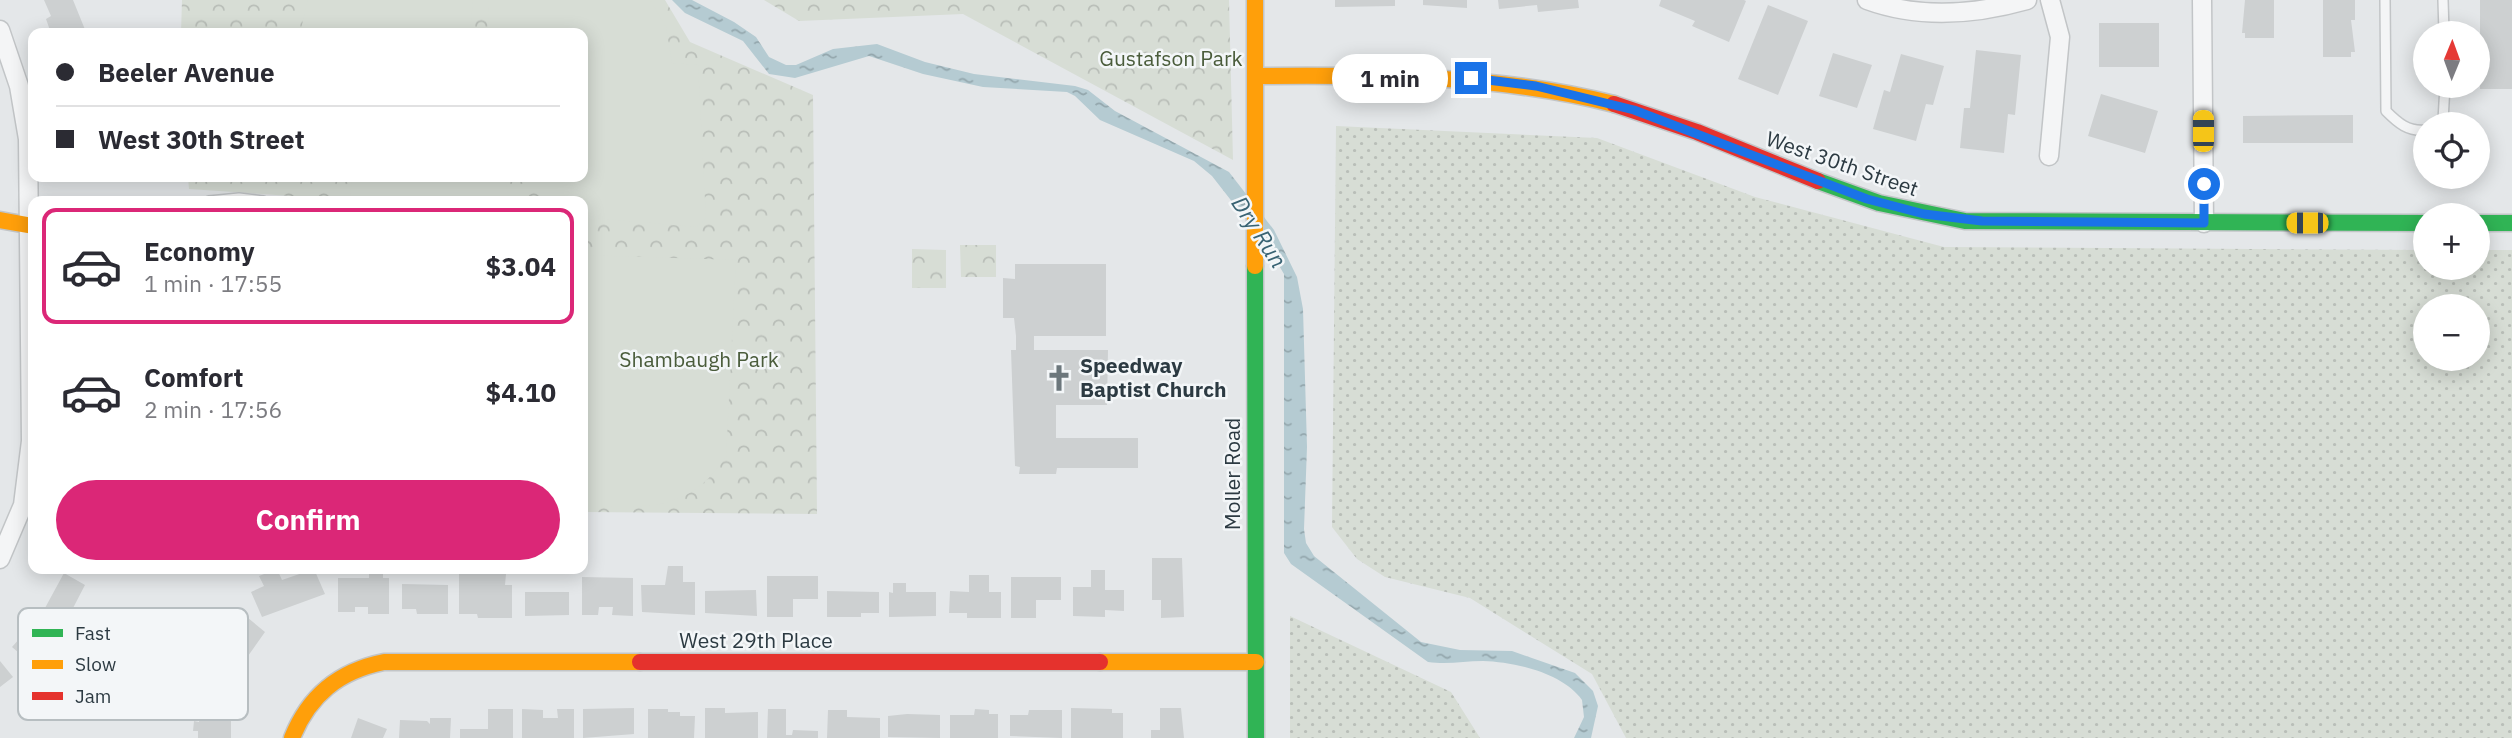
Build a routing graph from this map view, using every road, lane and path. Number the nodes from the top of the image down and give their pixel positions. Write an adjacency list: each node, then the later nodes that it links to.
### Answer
1 (1255, 0): 10 (street, Moller Road)
2 (1867, 0): 3 (street)
3 (2027, 0)
4 (2050, 0): 13 (street)
5 (2202, 0): 15 (street)
6 (2385, 0): 12 (lane)
7 (2443, 0): 8 (lane)
8 (2444, 21)
9 (0, 30): 11 (street)
10 (1255, 76): 15 (street, West 30th Street); 22 (street, Moller Road)
11 (28, 129)
12 (2413, 130)
13 (2049, 156)
14 (0, 220): 19 (street)
15 (2204, 223): 16 (street, West 30th Street)
16 (2413, 223)
17 (2490, 223): 18 (street)
18 (2512, 223)
19 (28, 225)
20 (28, 475): 21 (street)
21 (0, 559)
22 (1256, 662): 23 (street, West 29th Place); 24 (street, Moller Road)
23 (292, 738)
24 (1256, 738)

